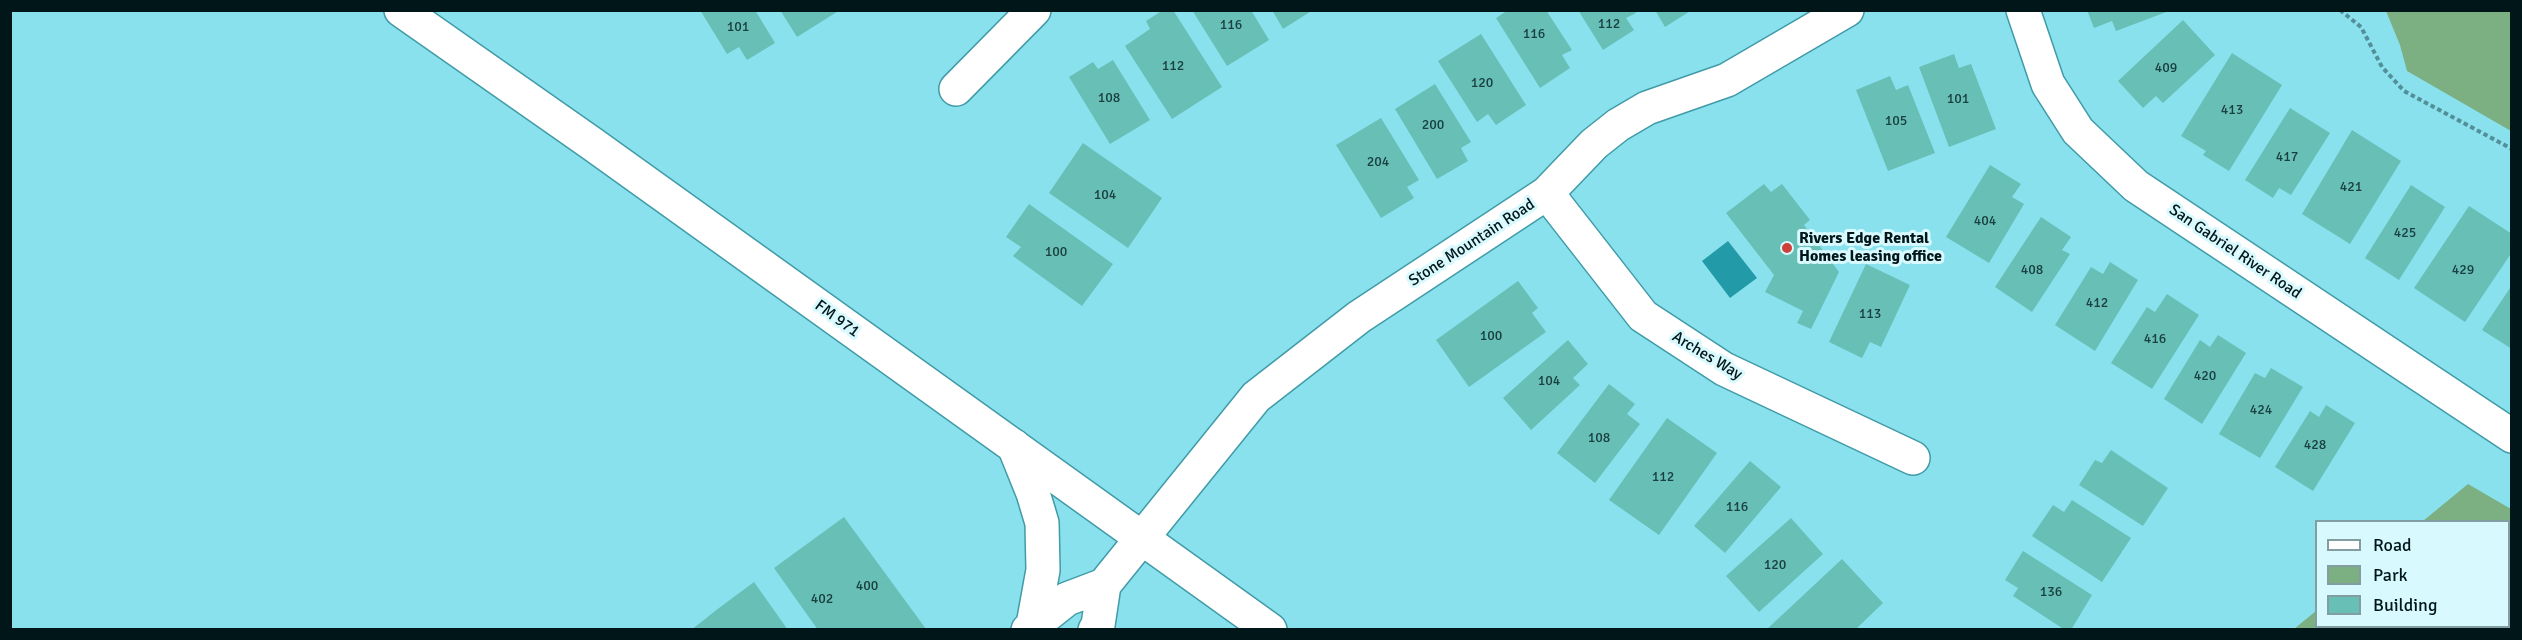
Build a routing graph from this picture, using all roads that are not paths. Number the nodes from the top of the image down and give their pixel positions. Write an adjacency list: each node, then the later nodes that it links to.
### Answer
1 (401, 10): 8 (street, FM 971 / FM 971)
2 (1034, 10): 5 (street)
3 (1847, 10): 6 (street, Stone Mountain Road)
4 (2023, 10): 7 (street, San Gabriel River Road)
5 (956, 88)
6 (1547, 194): 9 (street, Arches Way); 10 (street, Stone Mountain Road)
7 (2511, 436)
8 (1014, 446): 10 (street, FM 971 / FM 971); 12 (street)
9 (1914, 458)
10 (1142, 537): 11 (street, Stone Mountain Road); 14 (street, FM 971 / FM 971)
11 (1104, 585): 12 (street); 13 (street)
12 (1031, 627)
13 (1095, 630)
14 (1270, 630)

